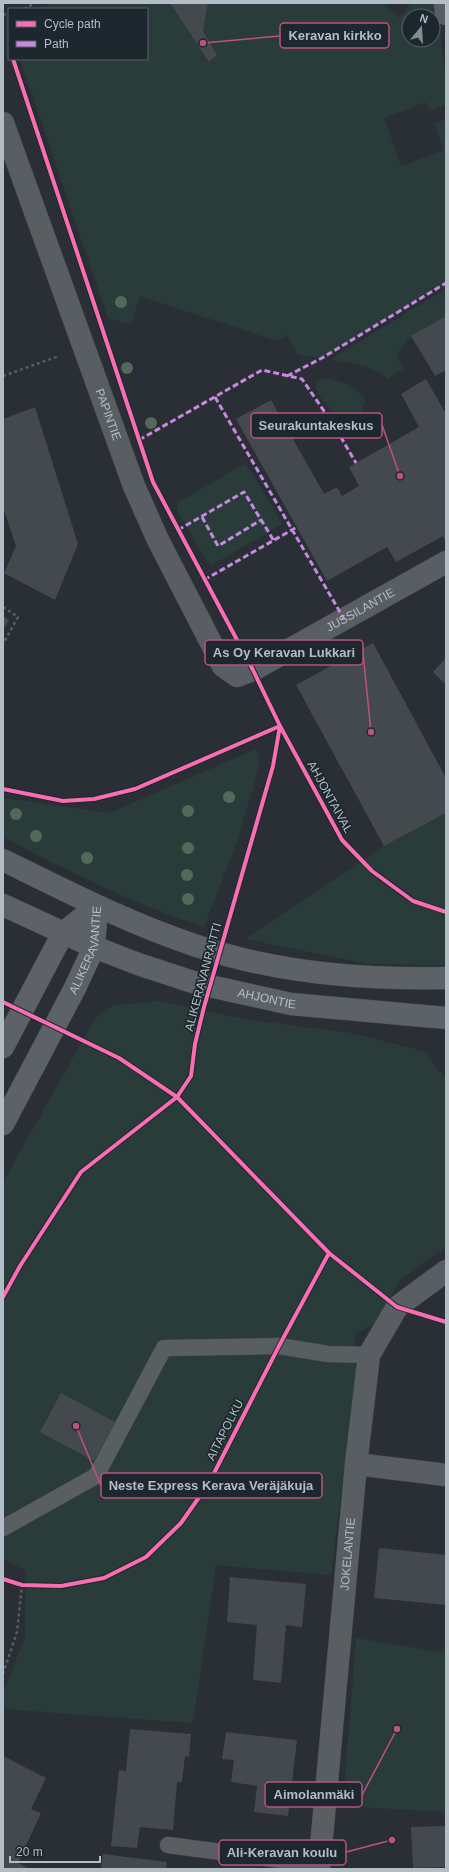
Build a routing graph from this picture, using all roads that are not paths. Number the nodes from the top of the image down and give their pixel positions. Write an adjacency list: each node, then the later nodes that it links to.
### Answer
1 (444, 3): 2 (street)
2 (446, 14)
3 (3, 122): 5 (street, PAPINTIE)
4 (446, 562): 5 (street, JUSSILANTIE)
5 (253, 670)
6 (3, 860): 8 (main road)
7 (3, 906): 9 (main road, AHJONTIE)
8 (97, 906): 9 (main road, ALIKERAVANTIE); 10 (main road, ALIKERAVANTIE); 11 (main road)
9 (63, 933): 10 (main road, AHJONTIE); 13 (main road, ALIKERAVANTIE)
10 (94, 947): 12 (main road, AHJONTIE); 14 (main road, ALIKERAVANTIE)
11 (446, 978)
12 (446, 1018)
13 (6, 1041)
14 (3, 1124)
15 (446, 1271): 16 (street, JOKELANTIE)
16 (369, 1355): 17 (street, JOKELANTIE); 19 (lane)
17 (356, 1464): 18 (street); 21 (street, JOKELANTIE)
18 (446, 1476)
19 (3, 1528)
20 (168, 1846): 21 (lane)
21 (319, 1867)

